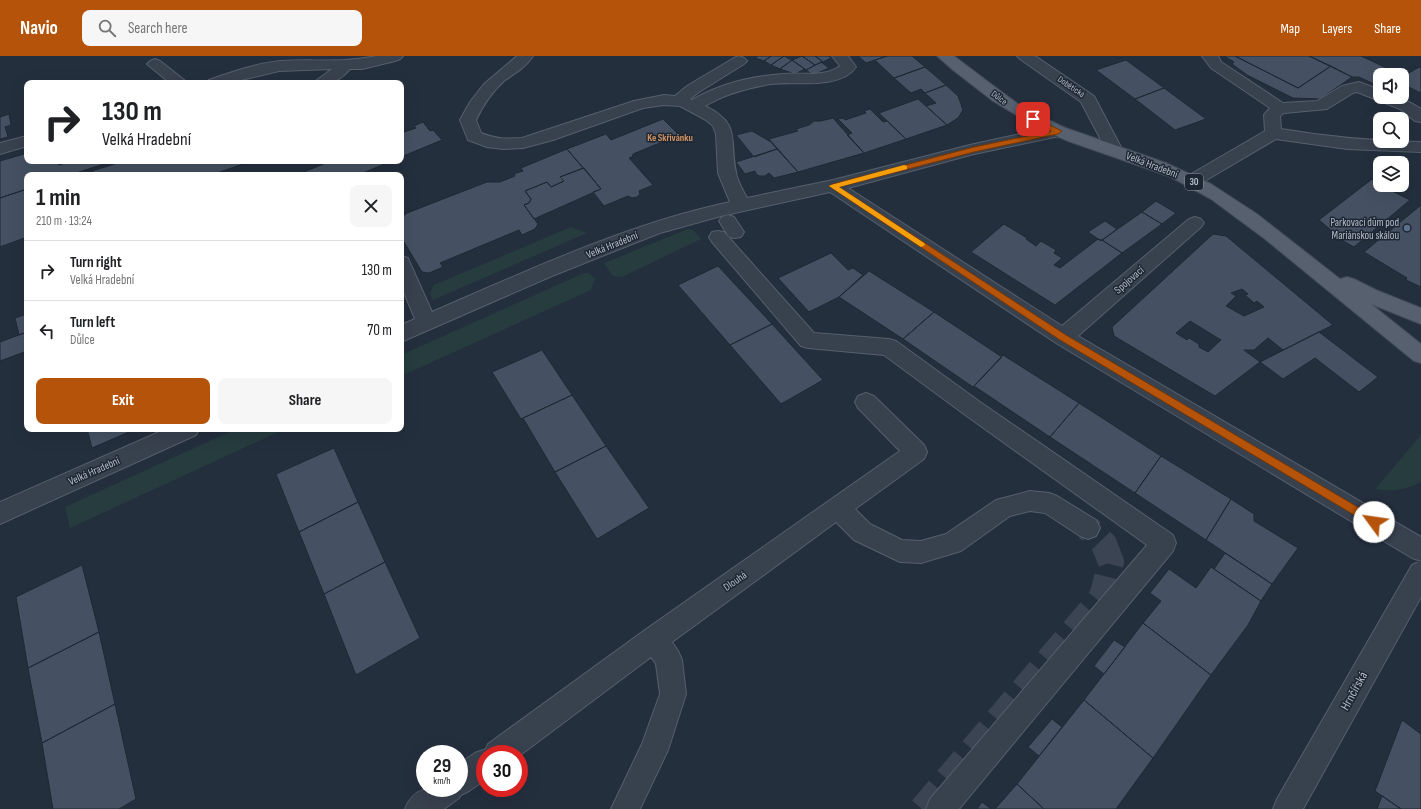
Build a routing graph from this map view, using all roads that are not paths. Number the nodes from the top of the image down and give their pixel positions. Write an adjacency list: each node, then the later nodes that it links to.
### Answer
1 (395, 56): 9 (street)
2 (525, 56): 14 (street)
3 (840, 56): 16 (street)
4 (945, 56): 19 (main road, Důlce / 30)
5 (1025, 56): 24 (street, Dobětická)
6 (1210, 56): 17 (street)
7 (739, 61): 14 (street)
8 (155, 64): 10 (street)
9 (345, 65): 11 (street); 12 (street)
10 (176, 80)
11 (225, 80)
12 (327, 80)
13 (1373, 93): 17 (street)
14 (678, 102): 16 (street)
15 (1401, 104): 18 (street)
16 (694, 106): 27 (street)
17 (1280, 108): 20 (street)
18 (1421, 117)
19 (1058, 131): 24 (main road, Velká Hradební / 30); 26 (street, Velká Hradební)
20 (1273, 133): 22 (street); 25 (street)
21 (24, 142): 23 (street)
22 (1421, 147)
23 (0, 149)
24 (1115, 151): 25 (main road, Velká Hradební / 30)
25 (1192, 181): 30 (main road, Velká Hradební / 30)
26 (833, 186): 27 (street, Velká Hradební); 35 (street)
27 (742, 206): 33 (street, Velká Hradební)
28 (1195, 223): 35 (street, Spojovací)
29 (727, 230): 49 (street)
30 (1311, 266): 32 (main road, 30); 36 (main road, Velká Hradební / 30)
31 (404, 270): 33 (street)
32 (1421, 316)
33 (427, 323): 34 (street, Velká Hradební)
34 (404, 333)
35 (1063, 337): 42 (street)
36 (1421, 355)
37 (866, 402): 39 (street, Dlouhá)
38 (181, 432): 40 (street, Velká Hradební)
39 (838, 508): 41 (street); 44 (street, Dlouhá)
40 (0, 513)
41 (1088, 528)
42 (1421, 550)
43 (1421, 573): 50 (street, Hrnčířská)
44 (654, 638): 45 (street, Dlouhá); 48 (street)
45 (510, 745)
46 (437, 797): 47 (street)
47 (419, 809)
48 (625, 809)
49 (940, 809)
50 (1287, 809)

